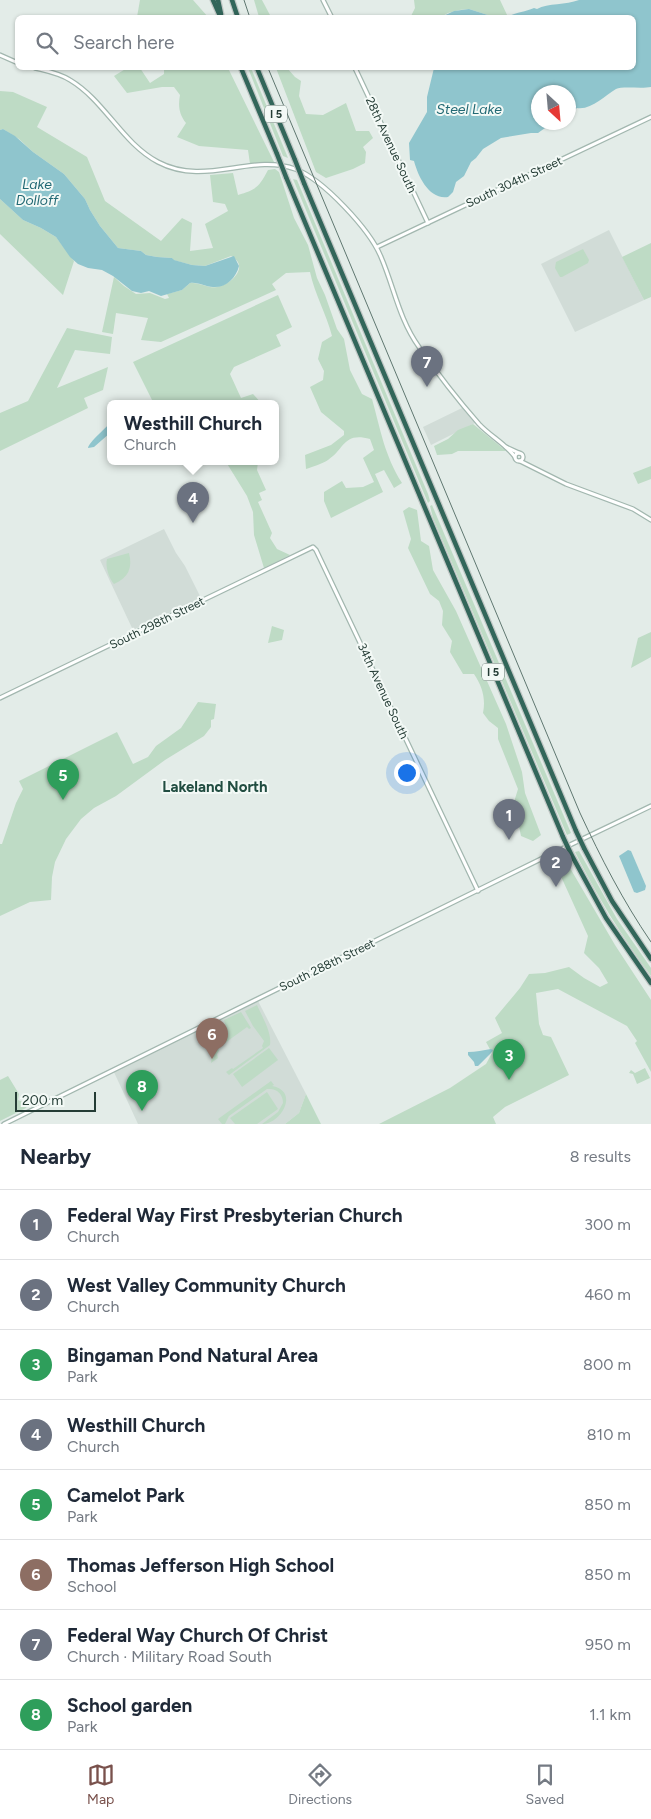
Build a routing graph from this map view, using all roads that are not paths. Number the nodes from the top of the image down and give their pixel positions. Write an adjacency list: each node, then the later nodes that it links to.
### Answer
1 (213, 0): 5 (highway)
2 (232, 0): 7 (highway)
3 (323, 0): 8 (main road)
4 (218, 1): 6 (highway)
5 (220, 15)
6 (221, 15)
7 (237, 15)
8 (330, 15)
9 (0, 55): 10 (main road)
10 (15, 62)
11 (43, 70): 17 (main road)
12 (242, 70): 30 (highway, I 5, bridge)
13 (258, 70): 29 (highway, I 5, bridge)
14 (356, 70): 16 (main road, 28th Avenue South)
15 (651, 117): 16 (main road, South 304th Street)
16 (428, 223): 17 (main road, South 304th Street)
17 (377, 247): 18 (main road)
18 (506, 447): 19 (main road); 20 (main road)
19 (519, 453): 20 (main road); 21 (main road)
20 (515, 457): 22 (main road)
21 (524, 457): 22 (main road); 23 (main road)
22 (520, 461): 23 (main road)
23 (531, 466): 24 (main road)
24 (651, 520)
25 (313, 547): 26 (main road, South 298th Street); 28 (main road, 34th Avenue South)
26 (0, 698)
27 (651, 806): 28 (main road, South 288th Street)
28 (478, 891): 31 (main road, South 288th Street)
29 (651, 959)
30 (651, 983)
31 (4, 1124)

